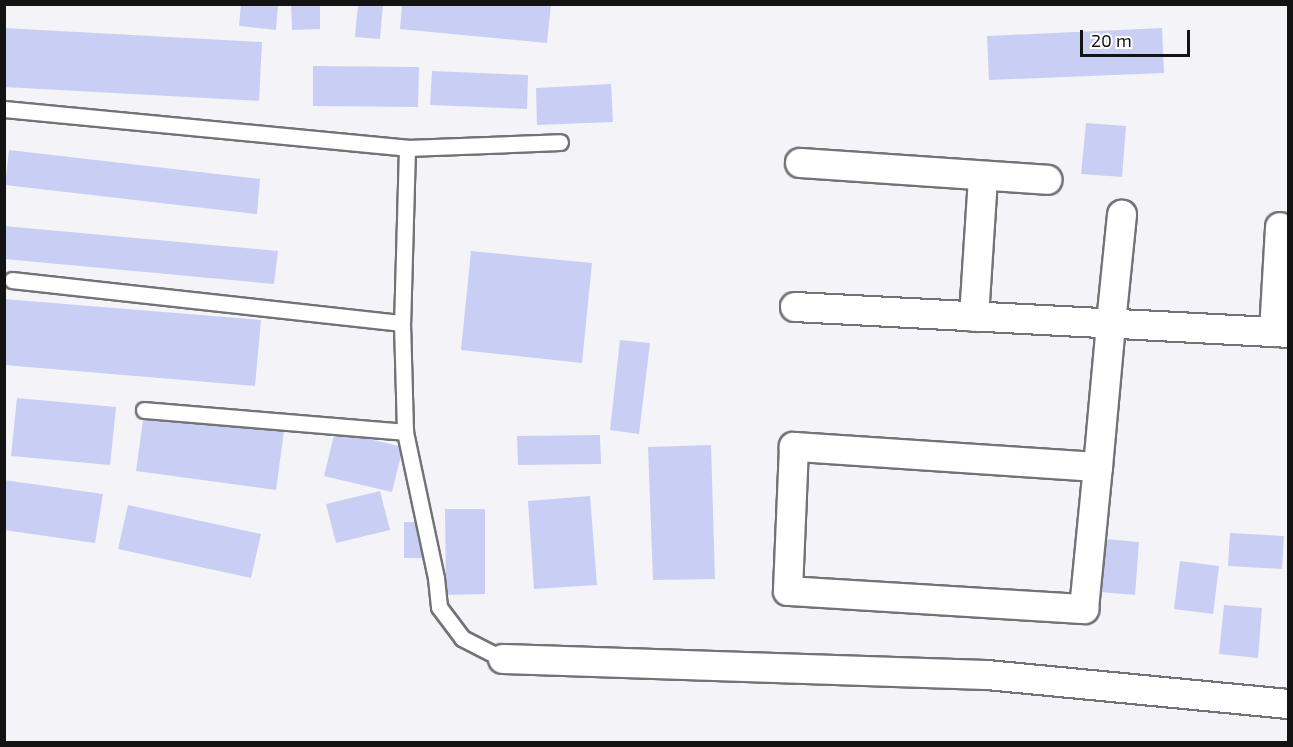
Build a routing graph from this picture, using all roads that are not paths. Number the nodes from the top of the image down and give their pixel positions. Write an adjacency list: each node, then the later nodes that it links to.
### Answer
1 (4, 109): 3 (lane)
2 (560, 142): 3 (lane)
3 (407, 148): 12 (lane)
4 (800, 163): 5 (street)
5 (983, 176): 6 (street); 11 (street)
6 (1047, 180)
7 (1122, 215): 13 (street)
8 (1280, 227): 14 (street)
9 (12, 280): 12 (lane)
10 (795, 307): 11 (street)
11 (974, 316): 13 (street)
12 (402, 323): 16 (lane)
13 (1111, 323): 14 (street); 17 (street)
14 (1281, 333)
15 (144, 410): 16 (lane)
16 (405, 432): 18 (lane)
17 (1098, 467): 17 (street)
18 (503, 659): 19 (street)
19 (1288, 704)

